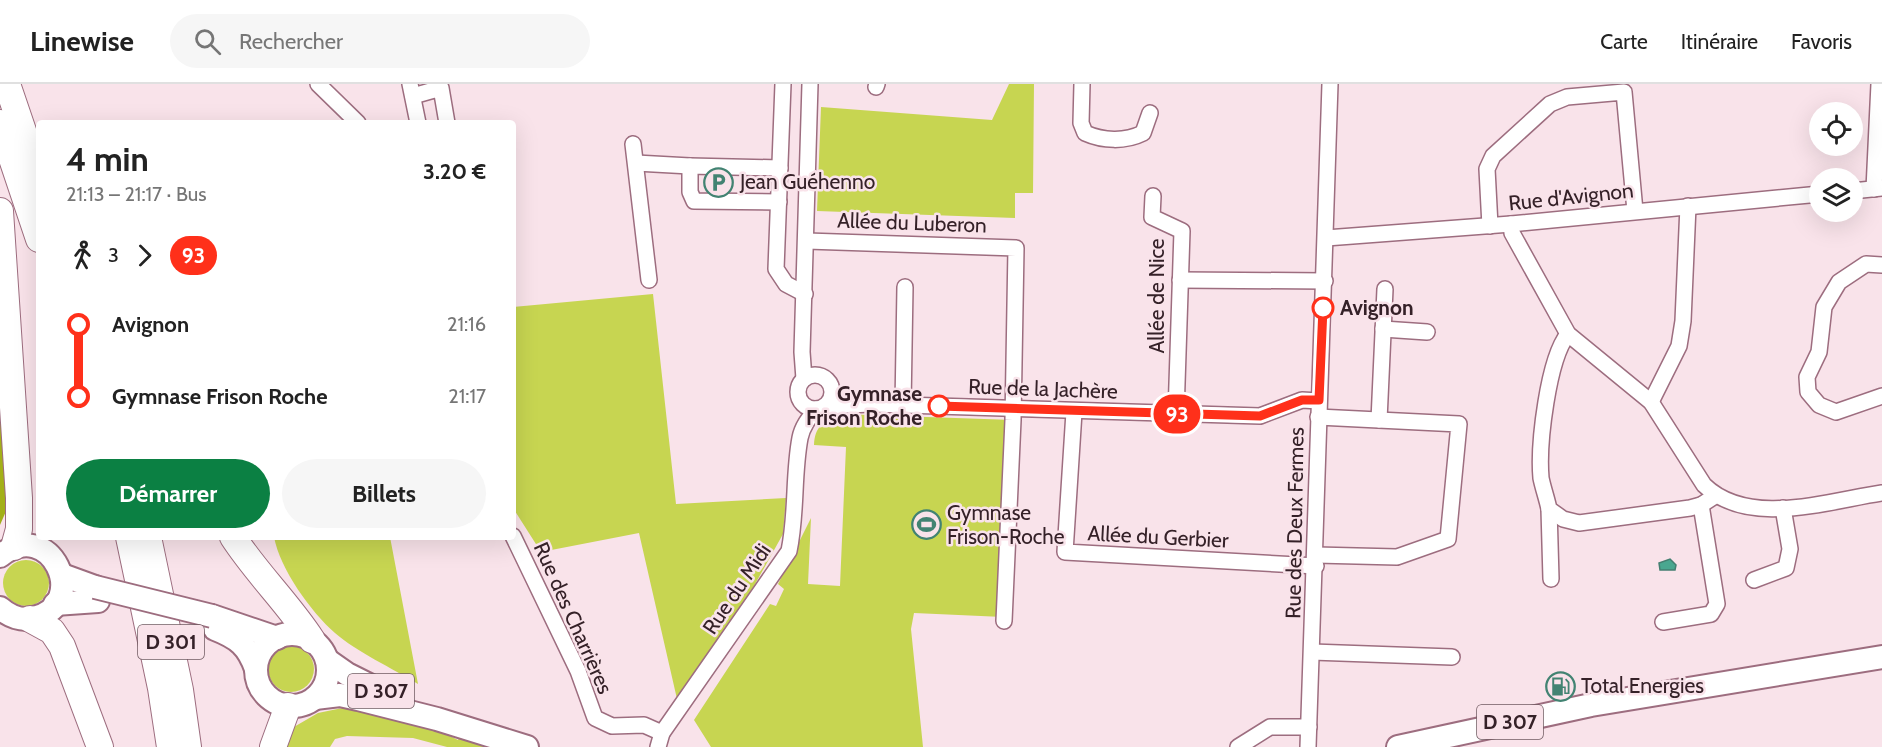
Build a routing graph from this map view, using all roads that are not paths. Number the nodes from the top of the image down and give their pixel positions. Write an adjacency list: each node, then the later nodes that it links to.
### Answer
1 (7, 84): 20 (highway)
2 (318, 84): 12 (street)
3 (783, 84): 19 (street)
4 (810, 84): 33 (street)
5 (1082, 84): 11 (street)
6 (1330, 84): 32 (street, Rue des Deux Fermes)
7 (1880, 84): 21 (street)
8 (447, 86): 10 (street); 14 (street)
9 (1623, 88): 28 (street); 30 (street)
10 (412, 90): 13 (street)
11 (1150, 113)
12 (355, 120)
13 (417, 120)
14 (447, 120)
15 (0, 123): 31 (highway)
16 (633, 144): 17 (street)
17 (636, 163): 18 (street); 35 (street)
18 (690, 166): 19 (street); 25 (street)
19 (780, 168): 25 (street)
20 (36, 169)
21 (1878, 189): 22 (street)
22 (1863, 190)
23 (1809, 195): 26 (street, Rue d'Avignon)
24 (1153, 196): 36 (street, Allée de Nice)
25 (779, 202): 40 (street)
26 (1689, 206): 28 (street, Rue d'Avignon); 49 (street)
27 (0, 211): 68 (highway)
28 (1635, 211): 29 (street, Rue d'Avignon)
29 (1511, 224): 30 (street, Rue d'Avignon); 43 (street)
30 (1490, 226): 32 (street, Rue d'Avignon)
31 (36, 230)
32 (1326, 238): 37 (street, Rue des Deux Fermes)
33 (807, 241): 40 (street); 53 (street, Allée du Luberon)
34 (1882, 265): 47 (street)
35 (650, 280)
36 (1180, 280): 37 (street); 55 (street, Allée de Nice)
37 (1325, 281): 48 (street, Rue des Deux Fermes)
38 (905, 287): 51 (street)
39 (1385, 289): 41 (street)
40 (805, 294): 44 (street)
41 (1383, 329): 42 (street); 57 (street)
42 (1427, 332)
43 (1568, 333): 49 (street); 63 (street)
44 (812, 378): 45 (street); 46 (street)
45 (832, 388): 50 (street, Rue de la Jachère); 52 (street)
46 (799, 396): 52 (street); 58 (street, Rue du Midi)
47 (1882, 396)
48 (1319, 400): 55 (street, Rue de la Jachère); 56 (street, Rue des Deux Fermes)
49 (1651, 402): 60 (street)
50 (871, 404): 51 (street, Rue de la Jachère); 52 (street, Rue de la Jachère)
51 (903, 405): 53 (street, Rue de la Jachère)
52 (821, 408): 58 (street, Rue du Midi)
53 (1012, 408): 54 (street, Rue de la Jachère); 77 (street)
54 (1074, 412): 55 (street, Rue de la Jachère); 69 (street, Allée du Gerbier)
55 (1176, 414)
56 (1318, 417): 57 (street); 69 (street, Rue des Deux Fermes)
57 (1378, 420): 69 (street)
58 (800, 437): 90 (street, Rue du Midi)
59 (1882, 494): 62 (street)
60 (1715, 496): 61 (street); 62 (street)
61 (1701, 505): 63 (street); 78 (street)
62 (1783, 508): 72 (street)
63 (1549, 509): 71 (street)
64 (130, 540): 93 (highway, D 301)
65 (149, 540): 94 (highway, D 301)
66 (235, 540): 81 (highway)
67 (515, 540): 90 (street, Rue des Charrières)
68 (7, 552): 70 (main road)
69 (1316, 561): 82 (street, Rue des Deux Fermes)
70 (62, 575): 73 (main road); 74 (main road)
71 (1551, 579)
72 (1754, 580)
73 (96, 594): 74 (main road); 79 (main road)
74 (56, 604): 76 (main road)
75 (0, 608): 76 (main road)
76 (30, 619): 92 (highway)
77 (1004, 621)
78 (1663, 621)
79 (214, 623): 80 (main road); 85 (main road)
80 (277, 638): 81 (main road); 85 (main road)
81 (319, 650): 86 (main road); 88 (main road, D 307)
82 (1312, 652): 83 (street); 89 (street, Rue des Deux Fermes)
83 (1452, 657)
84 (1882, 657): 91 (main road, D 307)
85 (256, 669): 87 (main road)
86 (315, 698): 87 (main road); 88 (main road, D 307)
87 (288, 706): 95 (highway)
88 (437, 719): 96 (main road, D 307)
89 (1309, 727): 97 (street); 98 (street, Rue des Deux Fermes)
90 (660, 740)
91 (1430, 743): 99 (main road, D 307)
92 (100, 747)
93 (170, 747)
94 (188, 747)
95 (273, 747)
96 (527, 747)
97 (1238, 747)
98 (1308, 747)
99 (1398, 747)

